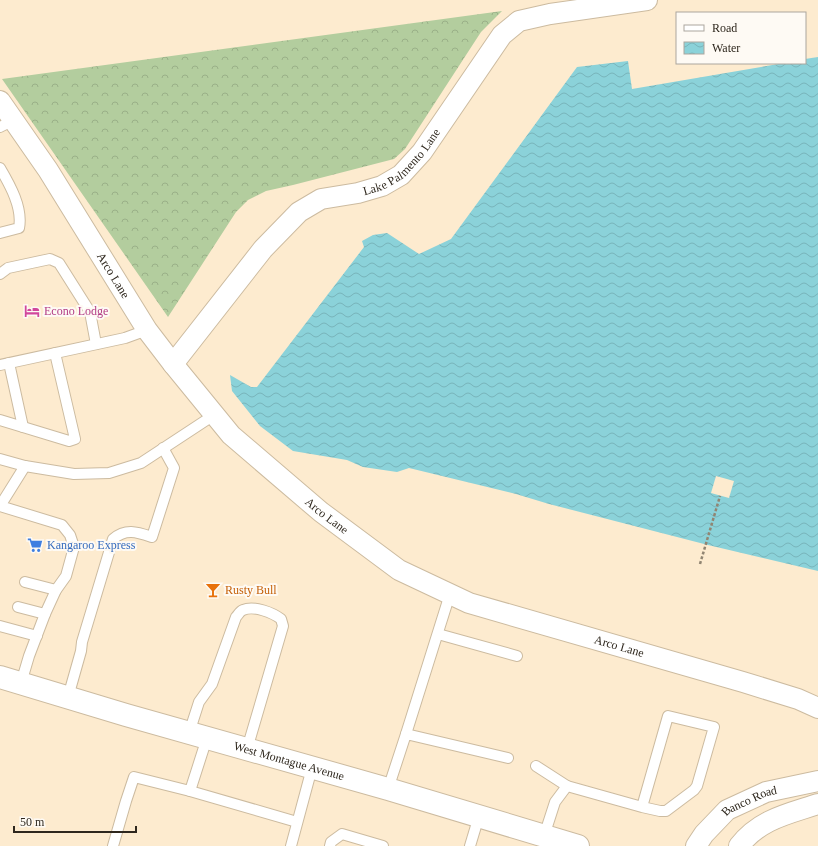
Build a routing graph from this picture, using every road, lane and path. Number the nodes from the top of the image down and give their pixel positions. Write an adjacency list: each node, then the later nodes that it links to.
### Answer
1 (647, 0): 2 (street, Lake Palmento Lane)
2 (570, 6): 12 (street, Lake Palmento Lane)
3 (0, 101): 4 (street, Arco Lane)
4 (7, 124): 8 (street, Arco Lane)
5 (0, 168): 6 (lane)
6 (0, 233)
7 (0, 274): 9 (lane)
8 (147, 330): 9 (lane); 12 (street, Arco Lane)
9 (96, 344): 10 (lane)
10 (55, 353): 11 (lane); 15 (lane)
11 (4, 364): 15 (lane)
12 (173, 364): 13 (street, Arco Lane)
13 (214, 415): 16 (lane); 24 (street, Arco Lane)
14 (0, 420): 15 (lane)
15 (23, 427)
16 (163, 448): 18 (lane); 33 (lane)
17 (0, 459): 18 (lane)
18 (25, 466): 20 (lane)
19 (720, 496): 21 (path)
20 (0, 506): 23 (lane)
21 (700, 564)
22 (26, 582): 23 (lane)
23 (56, 590): 26 (lane)
24 (450, 594): 28 (lane); 34 (street, Arco Lane)
25 (18, 606): 26 (lane)
26 (45, 614): 29 (lane)
27 (0, 626): 29 (lane)
28 (438, 634): 30 (lane); 35 (lane)
29 (37, 636): 32 (lane)
30 (517, 656)
31 (0, 677): 32 (main road, West Montague Avenue)
32 (21, 683): 33 (main road, West Montague Avenue)
33 (68, 697): 36 (main road, West Montague Avenue)
34 (818, 708)
35 (406, 734): 38 (lane); 43 (lane)
36 (198, 735): 37 (main road, West Montague Avenue); 37 (lane); 44 (lane)
37 (247, 749): 40 (main road, West Montague Avenue)
38 (508, 758)
39 (536, 766): 42 (lane)
40 (312, 768): 43 (main road, West Montague Avenue); 48 (lane)
41 (818, 781): 56 (street, Banco Road)
42 (567, 786): 46 (lane); 49 (lane)
43 (388, 790): 47 (main road, West Montague Avenue)
44 (190, 791): 48 (lane); 50 (lane)
45 (818, 804): 57 (street, Banco Road)
46 (642, 806): 46 (lane)
47 (479, 816): 49 (main road, West Montague Avenue); 54 (lane)
48 (297, 822): 51 (lane)
49 (544, 836): 55 (main road, West Montague Avenue)
50 (113, 846)
51 (291, 846)
52 (330, 846): 53 (lane)
53 (383, 846)
54 (470, 846)
55 (578, 846)
56 (696, 846)
57 (739, 846)

